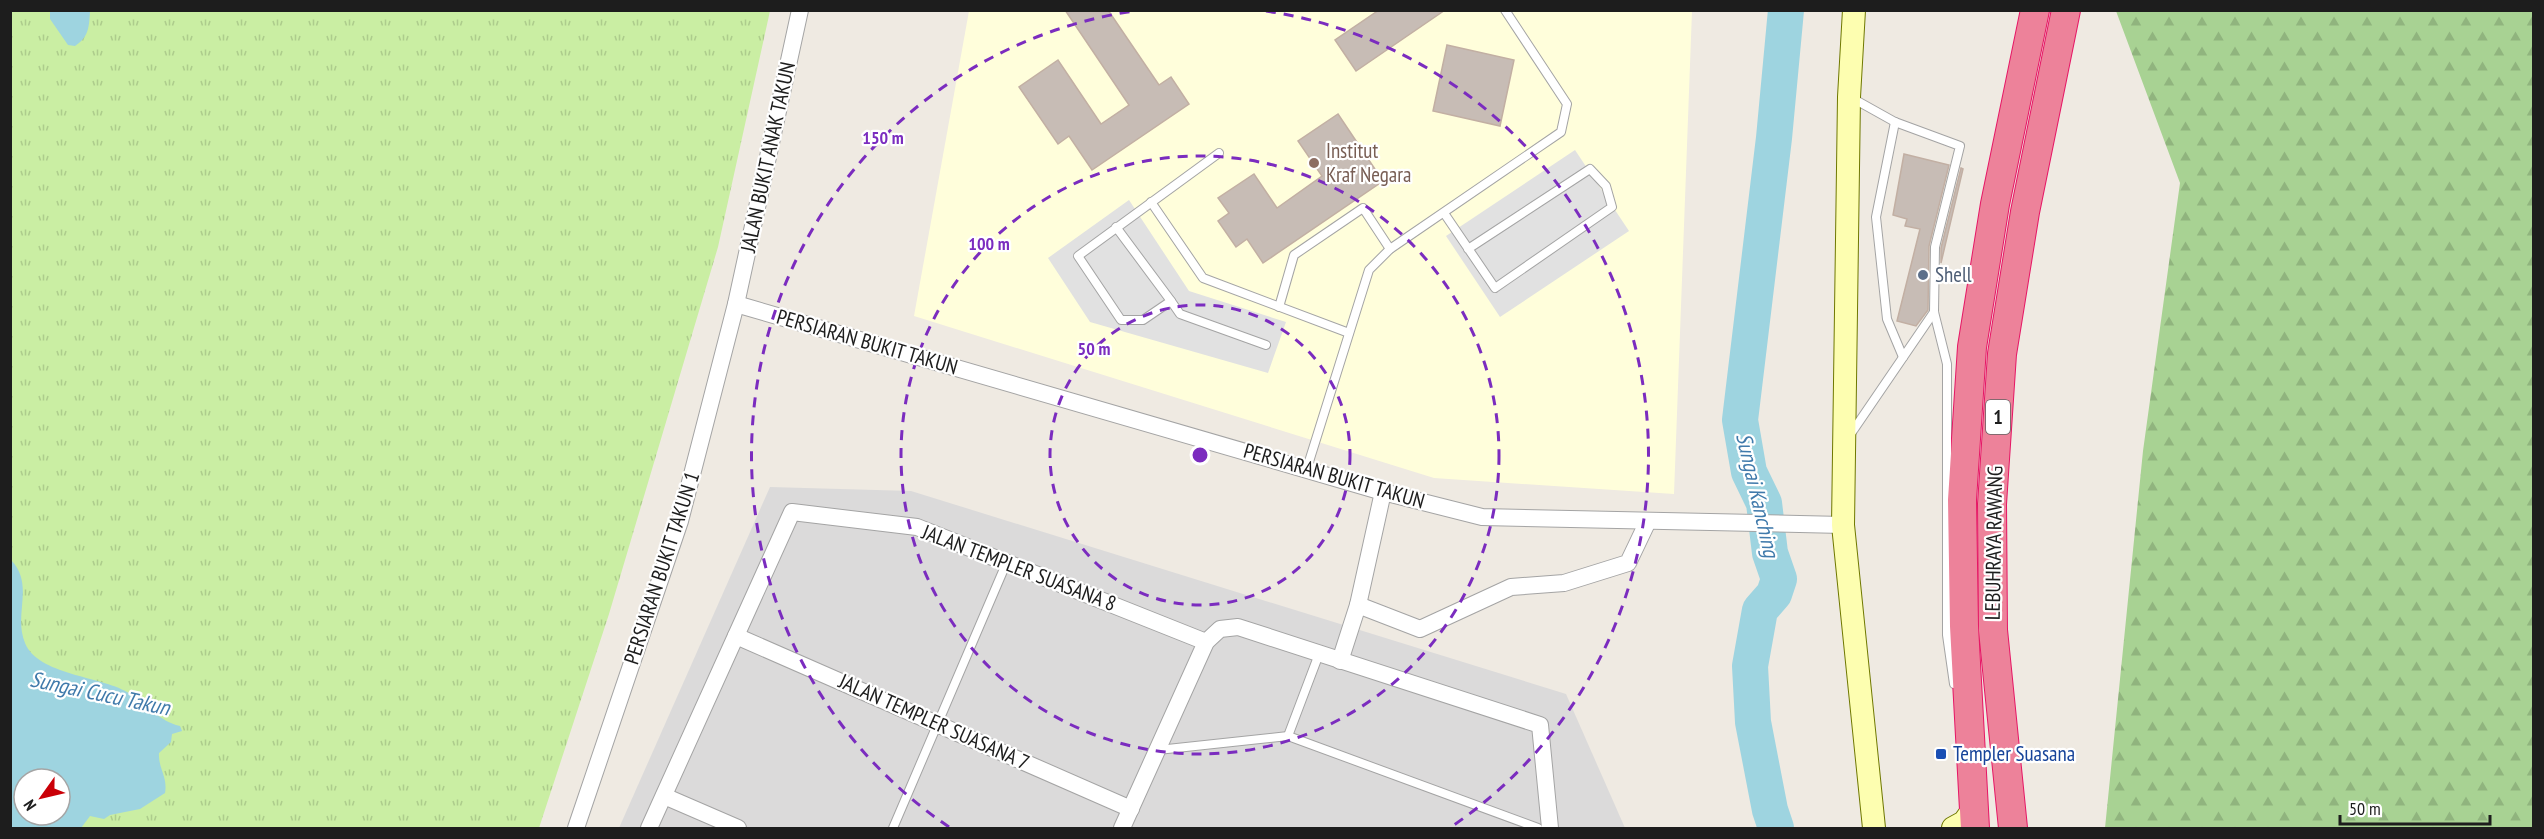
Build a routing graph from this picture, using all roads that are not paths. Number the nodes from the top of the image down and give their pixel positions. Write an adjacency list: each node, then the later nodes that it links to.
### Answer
1 (800, 10): 15 (street, JALAN BUKIT ANAK TAKUN)
2 (1505, 10): 10 (lane)
3 (1854, 10): 6 (street)
4 (2034, 10): 37 (highway, LEBUHRAYA RAWANG / 1)
5 (2066, 10): 50 (highway, LEBUHRAYA RAWANG / 1)
6 (1849, 97): 7 (lane); 21 (street)
7 (1895, 122): 17 (lane); 20 (lane)
8 (1219, 153): 9 (lane)
9 (1151, 202): 11 (lane); 16 (lane)
10 (1444, 213): 12 (lane); 13 (lane)
11 (1116, 227): 14 (lane); 14 (lane)
12 (1390, 249): 16 (lane); 18 (lane)
13 (1468, 249): 13 (lane)
14 (1171, 301): 19 (lane)
15 (736, 304): 22 (street, PERSIARAN BUKIT TAKUN); 42 (street, PERSIARAN BUKIT TAKUN 1)
16 (1279, 307): 18 (lane)
17 (1934, 312): 20 (lane); 32 (lane)
18 (1349, 333): 22 (lane)
19 (1266, 345)
20 (1903, 357): 21 (lane)
21 (1845, 443): 25 (street)
22 (1307, 468): 23 (street, PERSIARAN BUKIT TAKUN)
23 (1383, 492): 24 (street, PERSIARAN BUKIT TAKUN); 27 (street)
24 (1648, 521): 25 (street, PERSIARAN BUKIT TAKUN); 27 (street)
25 (1843, 525): 41 (street)
26 (1006, 564): 28 (street, JALAN TEMPLER SUASANA 8); 29 (street, JALAN TEMPLER SUASANA 8); 33 (lane)
27 (1358, 605): 31 (street)
28 (736, 636): 33 (street, JALAN TEMPLER SUASANA 7); 38 (street)
29 (1206, 642): 30 (street); 36 (street)
30 (1319, 654): 31 (street); 35 (lane)
31 (1340, 661): 48 (street)
32 (1955, 692)
33 (938, 724): 39 (street, JALAN TEMPLER SUASANA 7); 45 (lane)
34 (1960, 726): 37 (lane)
35 (1288, 736): 36 (lane); 47 (lane)
36 (1157, 750): 39 (street)
37 (1971, 770): 40 (highway, LEBUHRAYA RAWANG / 1)
38 (664, 796): 43 (street); 44 (street)
39 (1131, 809): 46 (street)
40 (1974, 818): 49 (street)
41 (1878, 827)
42 (576, 828)
43 (649, 828)
44 (738, 828)
45 (893, 828)
46 (1122, 828)
47 (1538, 828)
48 (1550, 828)
49 (1953, 828)
50 (2013, 828)

